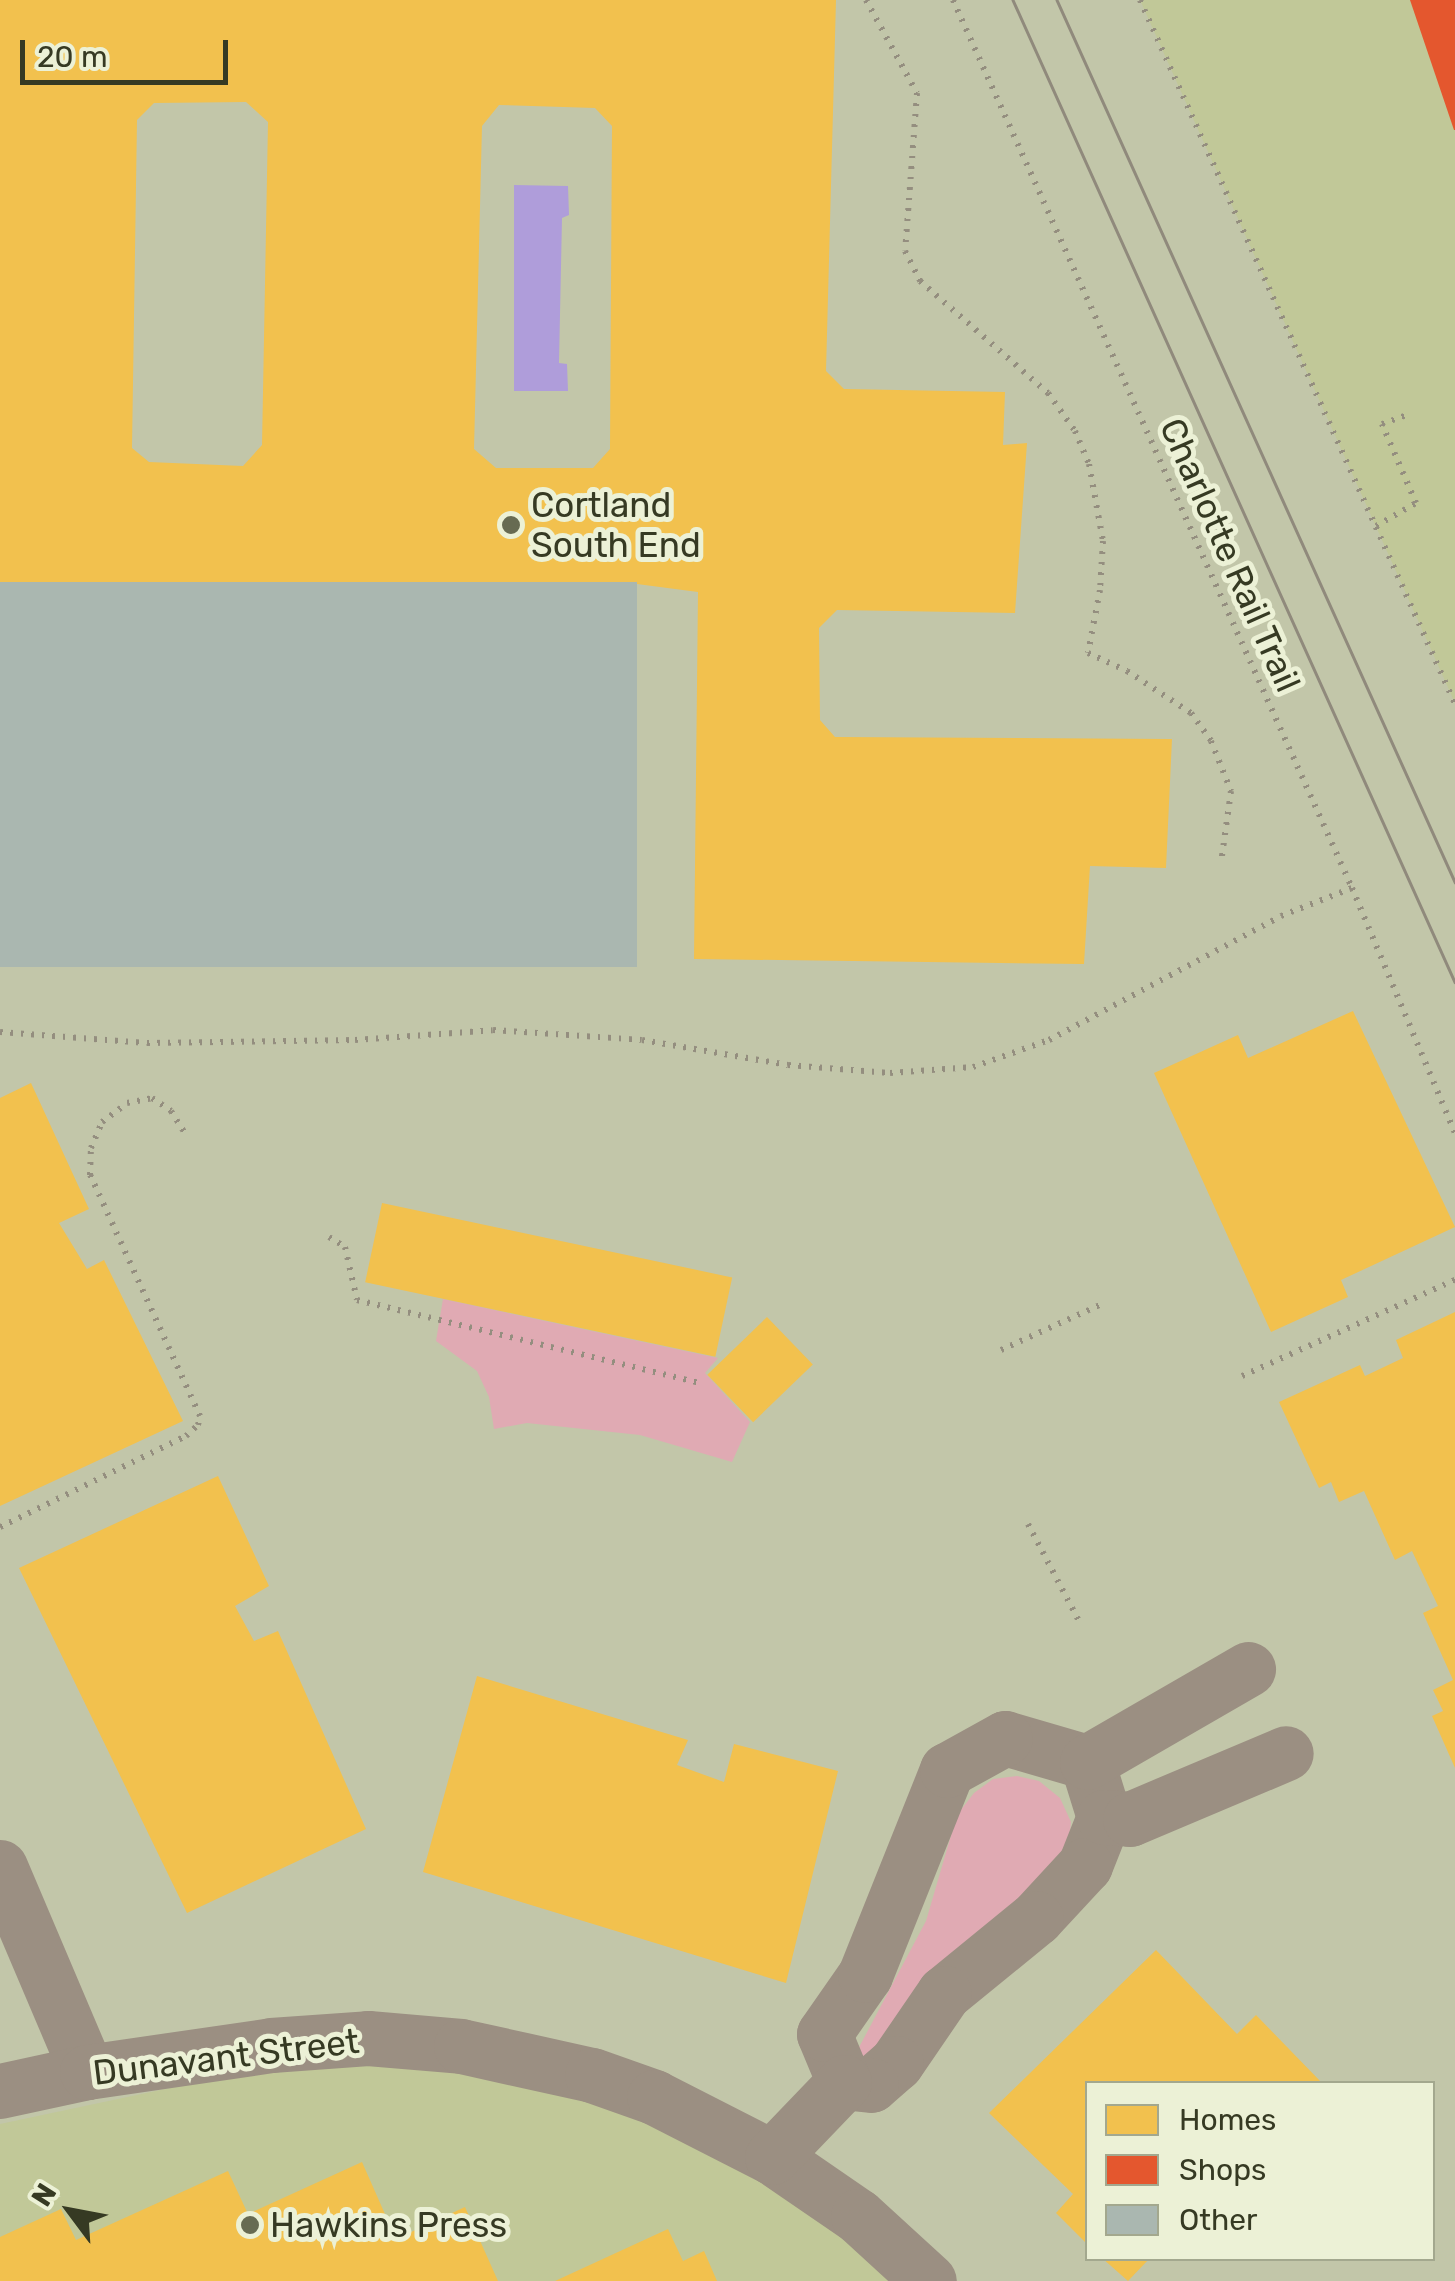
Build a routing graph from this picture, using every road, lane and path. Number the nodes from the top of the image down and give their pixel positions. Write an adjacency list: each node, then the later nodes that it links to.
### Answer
1 (866, 0): 7 (path)
2 (954, 0): 8 (path, Charlotte Rail Trail)
3 (1140, 0): 5 (path)
4 (1410, 414): 5 (path)
5 (1376, 526): 6 (path)
6 (1455, 703)
7 (1222, 856)
8 (1352, 888): 9 (path); 11 (path, Charlotte Rail Trail)
9 (0, 1032)
10 (184, 1132): 19 (path)
11 (1455, 1133)
12 (329, 1237): 17 (path)
13 (1455, 1280): 16 (path)
14 (1104, 1303): 15 (path)
15 (1001, 1350)
16 (1242, 1376)
17 (697, 1382)
18 (1028, 1524): 20 (path)
19 (0, 1527)
20 (1081, 1625)
21 (1248, 1670): 23 (street)
22 (1286, 1753): 24 (street)
23 (1087, 1762): 24 (street); 27 (street)
24 (1104, 1818): 27 (street)
25 (0, 1868): 26 (street)
26 (87, 2072): 28 (street, Dunavant Street); 29 (street, Dunavant Street)
27 (844, 2082): 29 (street)
28 (0, 2092)
29 (772, 2157): 30 (street, Dunavant Street)
30 (929, 2281)

